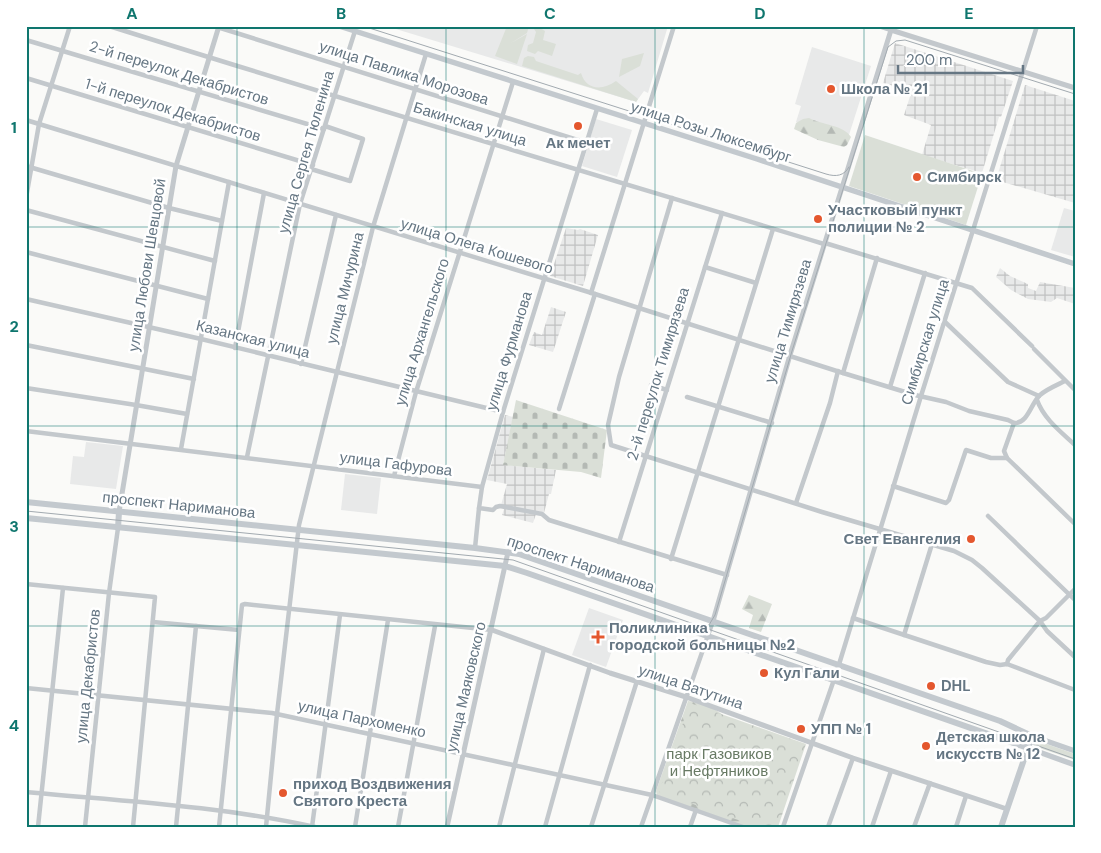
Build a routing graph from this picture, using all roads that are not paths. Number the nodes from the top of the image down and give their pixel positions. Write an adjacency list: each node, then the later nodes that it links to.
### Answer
1 (70, 26): 11 (street)
2 (109, 26): 13 (street, Бакинская улица)
3 (339, 26): 9 (main road, улица Розы Люксембург)
4 (674, 26): 28 (street)
5 (879, 26): 8 (street)
6 (1037, 26): 15 (street, Симбирская улица)
7 (217, 27): 13 (street, улица Любови Шевцовой); 14 (street, улица Павлика Морозова)
8 (891, 30): 15 (street); 40 (street, улица Тимирязева)
9 (355, 31): 12 (main road, улица Розы Люксембург); 14 (street, улица Сергея Тюленина)
10 (26, 40): 11 (street, 2-й переулок Декабристов)
11 (62, 50): 18 (street); 21 (street, 2-й переулок Декабристов)
12 (426, 54): 17 (main road, улица Розы Люксембург); 20 (street, улица Мичурина)
13 (209, 58): 21 (street, улица Любови Шевцовой); 22 (street, Бакинская улица)
14 (344, 66): 20 (street, улица Павлика Морозова); 22 (street, улица Сергея Тюленина)
15 (1024, 71): 19 (street); 52 (street, Симбирская улица)
16 (26, 78): 18 (street, 1-й переулок Декабристов)
17 (513, 82): 23 (main road, улица Розы Люксембург); 24 (street, улица Архангельского)
18 (52, 85): 27 (street); 29 (street, 1-й переулок Декабристов)
19 (1075, 88)
20 (414, 90): 24 (street, улица Павлика Морозова); 25 (street, улица Мичурина)
21 (198, 92): 29 (street, улица Любови Шевцовой); 30 (street, 2-й переулок Декабристов)
22 (334, 96): 25 (street, Бакинская улица); 30 (street, улица Сергея Тюленина)
23 (597, 109): 28 (main road, улица Розы Люксембург); 32 (street, улица Фурманова)
24 (502, 117): 32 (street, улица Павлика Морозова); 33 (street, улица Архангельского)
25 (406, 118): 33 (street, Бакинская улица); 50 (street, улица Мичурина)
26 (26, 120): 27 (street, улица Олега Кошевого)
27 (39, 124): 34 (street, улица Олега Кошевого); 35 (street)
28 (644, 124): 39 (street); 40 (main road, улица Розы Люксембург)
29 (187, 128): 34 (street, улица Любови Шевцовой); 36 (street, 1-й переулок Декабристов)
30 (324, 128): 31 (street, 2-й переулок Декабристов); 36 (street, улица Сергея Тюленина)
31 (363, 138): 36 (street, 1-й переулок Декабристов)
32 (587, 143): 37 (street, улица Фурманова)
33 (493, 145): 37 (street, Бакинская улица); 56 (street, улица Архангельского)
34 (176, 166): 38 (street, улица Олега Кошевого); 45 (street, улица Любови Шевцовой)
35 (29, 167): 42 (street); 45 (street)
36 (312, 167): 44 (street, улица Сергея Тюленина)
37 (578, 170): 39 (street, Бакинская улица); 62 (street, улица Фурманова)
38 (229, 182): 41 (street, улица Олега Кошевого); 49 (street)
39 (625, 183): 43 (street, Бакинская улица); 66 (street)
40 (842, 187): 52 (main road, улица Розы Люксембург); 53 (street, улица Тимирязева)
41 (264, 193): 44 (street, улица Олега Кошевого); 76 (street)
42 (26, 198)
43 (672, 198): 47 (street, Бакинская улица); 69 (street)
44 (300, 204): 48 (street, улица Олега Кошевого); 78 (street, улица Сергея Тюленина)
45 (169, 208): 49 (street); 54 (street, улица Любови Шевцовой)
46 (26, 210): 54 (street)
47 (722, 213): 51 (street, Бакинская улица); 60 (street, 2-й переулок Тимирязева)
48 (336, 215): 50 (street, улица Олега Кошевого); 79 (street)
49 (222, 221): 58 (street)
50 (373, 227): 56 (street, улица Олега Кошевого); 82 (street, улица Мичурина)
51 (773, 229): 53 (street, Бакинская улица); 64 (street)
52 (972, 230): 59 (main road, улица Розы Люксембург); 63 (street, Симбирская улица)
53 (824, 243): 57 (street, Бакинская улица); 77 (street, улица Тимирязева)
54 (162, 247): 58 (street); 65 (street, улица Любови Шевцовой)
55 (26, 252): 65 (street)
56 (460, 253): 62 (street, улица Олега Кошевого); 90 (street, улица Архангельского)
57 (877, 258): 61 (street, Бакинская улица); 81 (street)
58 (214, 262): 68 (street)
59 (1075, 264)
60 (705, 267): 64 (street); 71 (street, 2-й переулок Тимирязева)
61 (926, 273): 63 (street, Бакинская улица); 86 (street)
62 (545, 280): 66 (street, улица Олега Кошевого); 97 (street, улица Фурманова)
63 (956, 282): 70 (street, Симбирская улица); 84 (street, Бакинская улица)
64 (756, 283): 74 (street)
65 (156, 287): 68 (street); 72 (street, улица Любови Шевцовой)
66 (593, 294): 69 (street, улица Олега Кошевого); 96 (street)
67 (26, 299): 72 (street, Казанская улица)
68 (208, 299): 73 (street)
69 (639, 308): 71 (street, улица Олега Кошевого); 106 (street)
70 (944, 321): 91 (street, Симбирская улица); 93 (street)
71 (687, 324): 74 (street, улица Олега Кошевого); 88 (street, 2-й переулок Тимирязева)
72 (149, 327): 73 (street, Казанская улица); 80 (street, улица Любови Шевцовой)
73 (201, 339): 76 (street, Казанская улица); 83 (street)
74 (738, 340): 77 (street, улица Олега Кошевого); 95 (street)
75 (26, 345): 80 (street)
76 (235, 348): 78 (street, Казанская улица)
77 (790, 355): 81 (street, улица Олега Кошевого); 99 (street, улица Тимирязева)
78 (268, 356): 79 (street, Казанская улица); 105 (street, улица Сергея Тюленина)
79 (301, 364): 82 (street, Казанская улица)
80 (142, 368): 83 (street); 94 (street, улица Любови Шевцовой)
81 (840, 372): 86 (street, улица Олега Кошевого); 115 (street)
82 (337, 373): 90 (street, Казанская улица); 108 (street, улица Мичурина)
83 (194, 379): 98 (street)
84 (1065, 381): 89 (street, Бакинская улица); 93 (street)
85 (651, 385): 88 (street)
86 (890, 387): 91 (street, улица Олега Кошевого)
87 (26, 388): 94 (street)
88 (667, 390): 106 (street, 2-й переулок Тимирязева)
89 (1075, 390)
90 (416, 392): 97 (street, Казанская улица); 110 (street, улица Архангельского)
91 (921, 396): 100 (street, улица Олега Кошевого); 111 (street, Симбирская улица)
92 (687, 397): 95 (street)
93 (1038, 398): 100 (street); 103 (street)
94 (136, 405): 98 (street); 102 (street, улица Любови Шевцовой)
95 (717, 406): 99 (street); 109 (street)
96 (559, 409)
97 (503, 412): 112 (street, улица Фурманова)
98 (187, 414): 104 (street)
99 (772, 422): 113 (street, улица Тимирязева)
100 (1014, 423): 107 (street)
101 (26, 431): 102 (street, улица Гафурова)
102 (129, 443): 104 (street, улица Гафурова); 117 (street, улица Любови Шевцовой)
103 (1075, 445)
104 (181, 449): 105 (street, улица Гафурова)
105 (247, 457): 108 (street, улица Гафурова)
106 (647, 457): 109 (street); 124 (street, 2-й переулок Тимирязева)
107 (1007, 458): 111 (street); 120 (street)
108 (314, 467): 110 (street, улица Гафурова); 123 (street, улица Мичурина)
109 (698, 472): 113 (street); 129 (street)
110 (394, 476): 112 (street, улица Гафурова)
111 (893, 486): 122 (street, Симбирская улица)
112 (482, 487): 116 (street)
113 (752, 490): 115 (street); 131 (street, улица Тимирязева)
114 (26, 502): 117 (main road, проспект Нариманова)
115 (796, 503): 122 (street)
116 (479, 508): 124 (street); 127 (street)
117 (119, 512): 121 (main road); 123 (main road, проспект Нариманова)
118 (988, 516): 136 (street)
119 (26, 518): 121 (main road, проспект Нариманова)
120 (1075, 524)
121 (118, 528): 126 (main road, проспект Нариманова); 135 (street, улица Декабристов)
122 (879, 529): 125 (street); 140 (street, Симбирская улица)
123 (298, 530): 126 (street, улица Мичурина); 127 (main road, проспект Нариманова)
124 (619, 542): 129 (street)
125 (932, 544): 143 (street); 149 (street)
126 (296, 545): 130 (main road, проспект Нариманова); 138 (street, улица Мичурина)
127 (474, 548): 128 (main road, проспект Нариманова)
128 (508, 552): 130 (street, улица Маяковского); 142 (main road, проспект Нариманова)
129 (671, 559): 131 (street)
130 (505, 566): 148 (street, улица Маяковского); 150 (main road, проспект Нариманова)
131 (727, 575): 142 (street, улица Тимирязева)
132 (26, 584): 133 (street)
133 (63, 588): 135 (street); 160 (street)
134 (1075, 589): 136 (street)
135 (109, 593): 144 (street); 161 (street, улица Декабристов)
136 (1069, 595): 137 (street); 143 (street)
137 (1075, 600)
138 (288, 609): 139 (street, улица Ватутина); 147 (street, улица Ватутина); 166 (street, улица Мичурина)
139 (340, 615): 141 (street, улица Ватутина); 167 (street)
140 (853, 618): 149 (street); 155 (street, Симбирская улица)
141 (388, 620): 146 (street, улица Ватутина); 168 (street)
142 (713, 621): 150 (street); 155 (main road, проспект Нариманова)
143 (1040, 621): 152 (street); 153 (street)
144 (154, 622): 145 (street); 163 (street)
145 (196, 626): 147 (street); 164 (street)
146 (435, 626): 148 (street, улица Ватутина); 170 (street)
147 (239, 630): 165 (street)
148 (492, 630): 151 (street, улица Ватутина); 174 (street, улица Маяковского)
149 (904, 635): 153 (street)
150 (707, 636): 156 (main road, проспект Нариманова); 162 (street)
151 (544, 649): 154 (street, улица Ватутина); 176 (street)
152 (1075, 657)
153 (1007, 664): 159 (street)
154 (590, 665): 157 (street, улица Ватутина); 179 (street)
155 (838, 665): 156 (street, Симбирская улица); 169 (main road, проспект Нариманова)
156 (834, 680): 171 (street, Симбирская улица); 172 (main road, проспект Нариманова)
157 (637, 681): 162 (street, улица Ватутина); 181 (street)
158 (26, 688): 160 (street, улица Пархоменко)
159 (1075, 690)
160 (52, 691): 161 (street, улица Пархоменко); 183 (street)
161 (99, 695): 163 (street, улица Пархоменко); 186 (street, улица Декабристов)
162 (686, 697): 171 (street, улица Ватутина); 184 (street)
163 (145, 700): 164 (street, улица Пархоменко); 187 (street)
164 (188, 704): 165 (street, улица Пархоменко); 188 (street)
165 (231, 708): 166 (street, улица Пархоменко); 191 (street)
166 (277, 714): 167 (street, улица Пархоменко); 192 (street, улица Мичурина)
167 (325, 724): 168 (street, улица Пархоменко); 194 (street)
168 (369, 734): 170 (street, улица Пархоменко); 201 (street)
169 (1032, 736): 172 (main road); 173 (main road, проспект Нариманова)
170 (414, 743): 174 (street, улица Пархоменко); 202 (street)
171 (812, 743): 175 (street, улица Ватутина); 210 (street, Симбирская улица)
172 (1028, 748): 177 (main road, проспект Нариманова); 189 (main road)
173 (1075, 751)
174 (464, 754): 176 (street, улица Пархоменко); 203 (street, улица Маяковского)
175 (853, 758): 178 (street, улица Ватутина); 211 (street)
176 (514, 765): 179 (street, улица Пархоменко); 204 (street)
177 (1075, 765)
178 (891, 770): 180 (street, улица Ватутина); 212 (street)
179 (559, 775): 181 (street, улица Пархоменко); 205 (street)
180 (930, 783): 185 (street, улица Ватутина); 213 (street)
181 (603, 784): 184 (street, улица Пархоменко); 206 (street)
182 (26, 792): 183 (street)
183 (41, 794): 186 (street); 195 (street)
184 (652, 795): 190 (street, улица Пархоменко); 207 (street)
185 (966, 796): 189 (street, улица Ватутина); 214 (street)
186 (88, 798): 187 (street); 196 (street, улица Декабристов)
187 (135, 802): 188 (street); 197 (street)
188 (178, 807): 191 (street); 198 (street)
189 (1007, 809): 215 (main road)
190 (696, 810): 193 (street, улица Пархоменко); 208 (street)
191 (221, 812): 192 (street); 199 (street)
192 (267, 818): 194 (street); 200 (street, улица Мичурина)
193 (735, 825): 209 (street, улица Пархоменко)
194 (313, 826)
195 (38, 827)
196 (85, 827)
197 (133, 827)
198 (176, 827)
199 (219, 827)
200 (266, 827)
201 (355, 827)
202 (398, 827)
203 (447, 827)
204 (499, 827)
205 (545, 827)
206 (591, 827)
207 (641, 827)
208 (690, 827)
209 (743, 827)
210 (783, 827)
211 (828, 827)
212 (872, 827)
213 (914, 827)
214 (956, 827)
215 (1001, 827)

